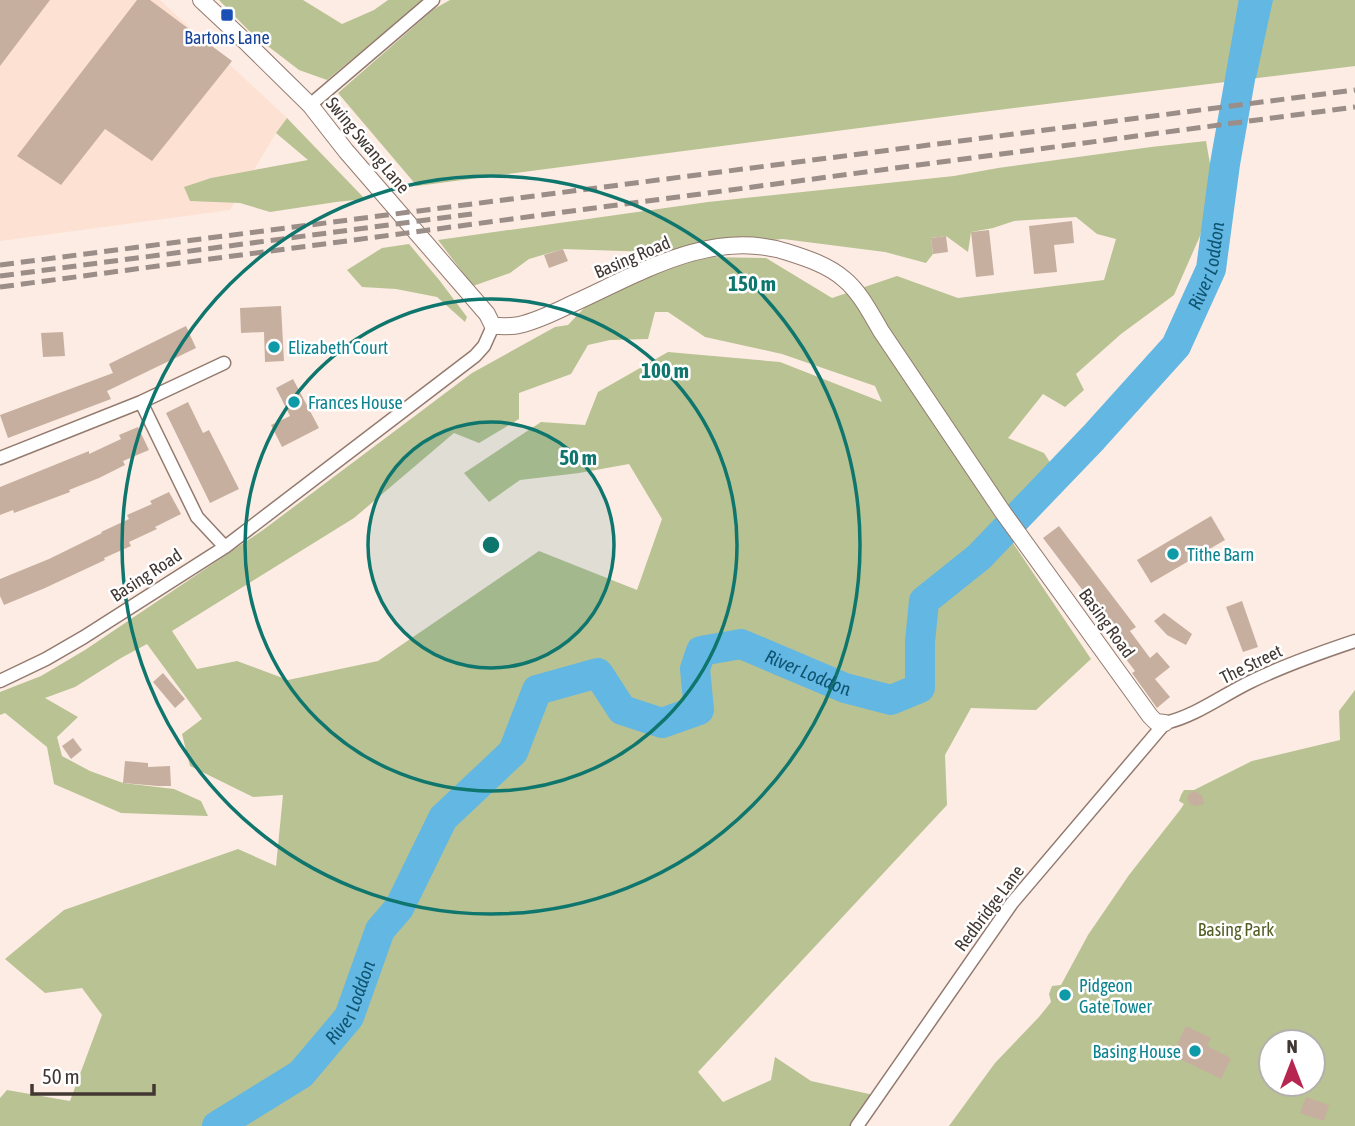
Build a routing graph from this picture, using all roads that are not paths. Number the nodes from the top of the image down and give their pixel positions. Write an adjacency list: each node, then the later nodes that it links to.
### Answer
1 (201, 0): 3 (street, Swing Swang Lane)
2 (433, 0): 3 (street)
3 (310, 105): 4 (street, Swing Swang Lane)
4 (493, 326): 8 (street, Basing Road); 11 (street, Basing Road)
5 (224, 363): 6 (street)
6 (141, 402): 7 (street); 8 (street)
7 (0, 458)
8 (225, 547): 10 (street, Basing Road)
9 (1355, 641): 11 (street, The Street)
10 (0, 681)
11 (1165, 723): 12 (street, Redbridge Lane)
12 (857, 1126)

